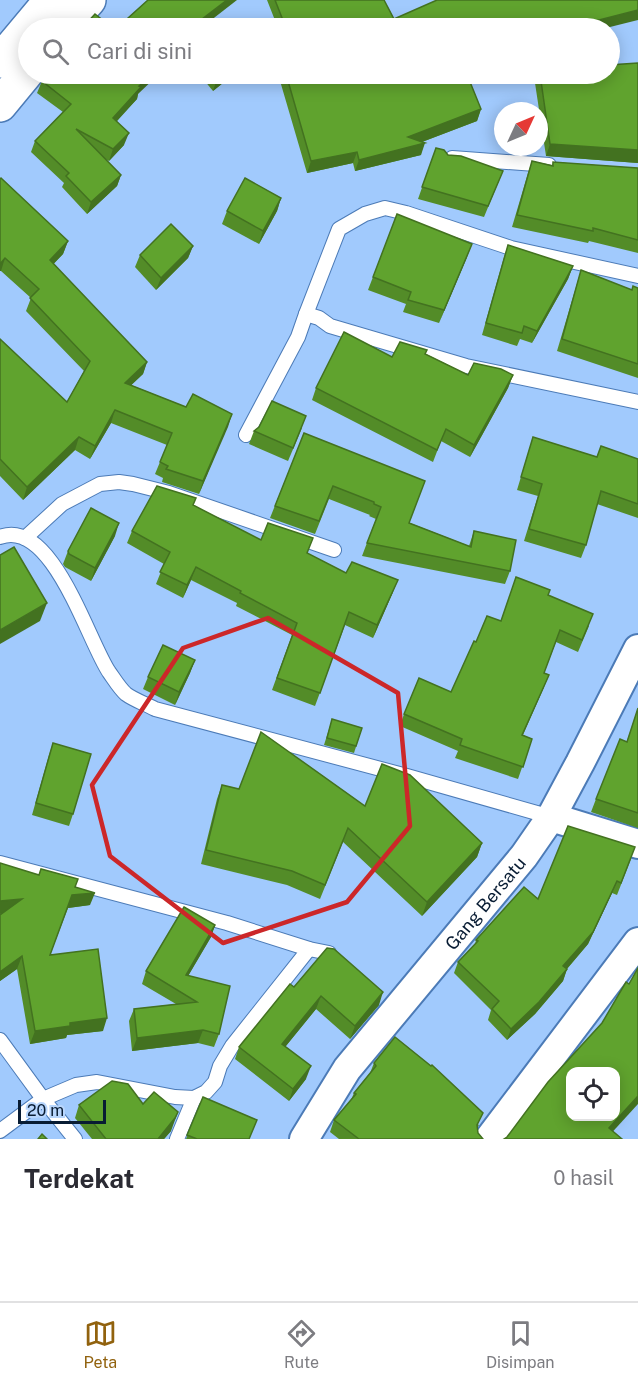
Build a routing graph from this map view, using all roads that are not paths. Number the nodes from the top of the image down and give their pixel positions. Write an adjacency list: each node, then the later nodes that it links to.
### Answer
1 (51, 0): 3 (highway)
2 (89, 0): 4 (highway)
3 (36, 18)
4 (73, 18)
5 (18, 40): 6 (highway)
6 (0, 62)
7 (18, 83): 8 (highway)
8 (0, 105)
9 (448, 158): 10 (lane)
10 (567, 167)
11 (638, 276): 12 (lane)
12 (306, 314): 13 (lane); 14 (lane)
13 (638, 402)
14 (246, 435)
15 (0, 537): 16 (lane)
16 (25, 538): 17 (lane); 19 (lane)
17 (334, 550)
18 (638, 650): 19 (street, Gang Bersatu)
19 (551, 817): 20 (street); 31 (street, Gang Bersatu)
20 (638, 844)
21 (0, 863): 23 (lane)
22 (638, 942): 32 (street)
23 (309, 949): 24 (lane); 26 (lane)
24 (329, 953)
25 (0, 1040): 27 (lane)
26 (194, 1098): 27 (lane); 30 (lane)
27 (43, 1099): 28 (lane); 29 (lane)
28 (0, 1131)
29 (75, 1139)
30 (177, 1139)
31 (304, 1139)
32 (489, 1139)

